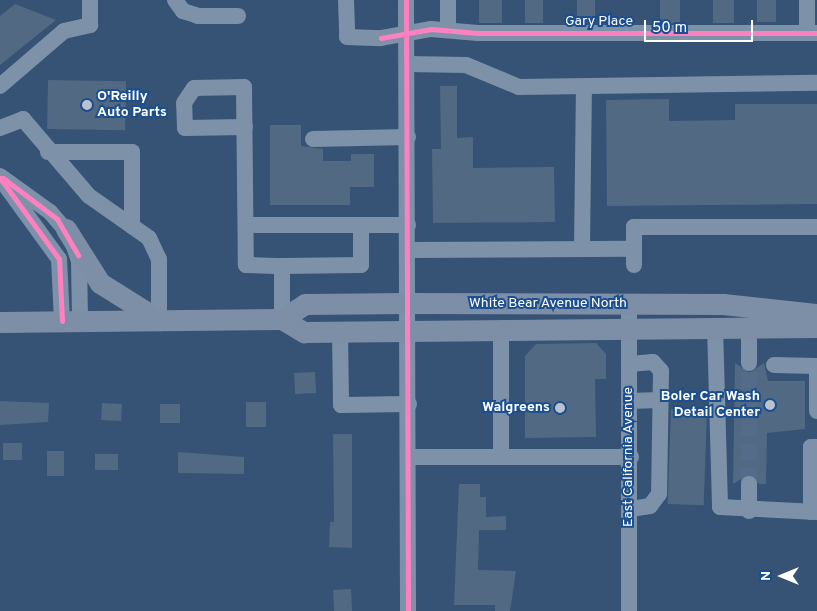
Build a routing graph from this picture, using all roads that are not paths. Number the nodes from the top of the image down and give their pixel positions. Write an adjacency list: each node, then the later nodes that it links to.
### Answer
1 (90, 0): 13 (street)
2 (175, 0): 7 (street)
3 (346, 0): 10 (street, Gary Place)
4 (406, 0): 10 (street)
5 (448, 0): 8 (street)
6 (807, 0): 9 (street)
7 (238, 16)
8 (448, 30): 9 (street, Gary Place); 10 (street, Gary Place)
9 (812, 33)
10 (407, 34): 11 (street)
11 (408, 64): 14 (street); 17 (street)
12 (817, 83): 14 (street)
13 (0, 86)
14 (584, 87): 27 (street)
15 (245, 127): 23 (street)
16 (0, 128): 19 (street)
17 (408, 138): 18 (street); 21 (street)
18 (313, 139)
19 (48, 152): 22 (street); 22 (street)
20 (0, 177): 26 (street); 35 (street)
21 (408, 225): 24 (street); 28 (street)
22 (132, 226): 34 (street)
23 (246, 226): 24 (street); 29 (street)
24 (361, 226): 29 (street)
25 (817, 227): 27 (street)
26 (66, 229): 34 (main road); 35 (street)
27 (582, 248): 28 (street)
28 (408, 250): 30 (street)
29 (282, 266): 33 (street)
30 (408, 303): 31 (main road, White Bear Avenue North); 33 (main road, White Bear Avenue North); 42 (street)
31 (629, 304): 32 (main road, White Bear Avenue North); 41 (street, East California Avenue)
32 (817, 314)
33 (282, 319): 34 (main road); 43 (main road, White Bear Avenue North)
34 (159, 320): 35 (main road)
35 (71, 321): 36 (main road)
36 (0, 322)
37 (715, 326): 38 (main road, White Bear Avenue North); 41 (main road, White Bear Avenue North); 58 (street)
38 (749, 327): 39 (main road, White Bear Avenue North); 44 (street)
39 (817, 327)
40 (501, 328): 41 (main road, White Bear Avenue North); 42 (main road, White Bear Avenue North); 53 (street)
41 (629, 328): 45 (street, East California Avenue)
42 (409, 329): 43 (main road, White Bear Avenue North); 50 (street)
43 (340, 331): 50 (street)
44 (750, 363)
45 (629, 364): 48 (street); 49 (street, East California Avenue)
46 (774, 365): 47 (street)
47 (816, 366): 51 (street)
48 (660, 400): 49 (street); 57 (street)
49 (629, 401): 55 (street, East California Avenue)
50 (409, 404): 54 (street)
51 (817, 411)
52 (817, 447): 59 (street)
53 (501, 453): 54 (street); 55 (street)
54 (409, 457): 60 (street)
55 (631, 457): 57 (street, East California Avenue)
56 (749, 484): 58 (street)
57 (630, 509): 61 (street, East California Avenue)
58 (749, 511): 59 (street)
59 (814, 512)
60 (408, 611)
61 (629, 611)

